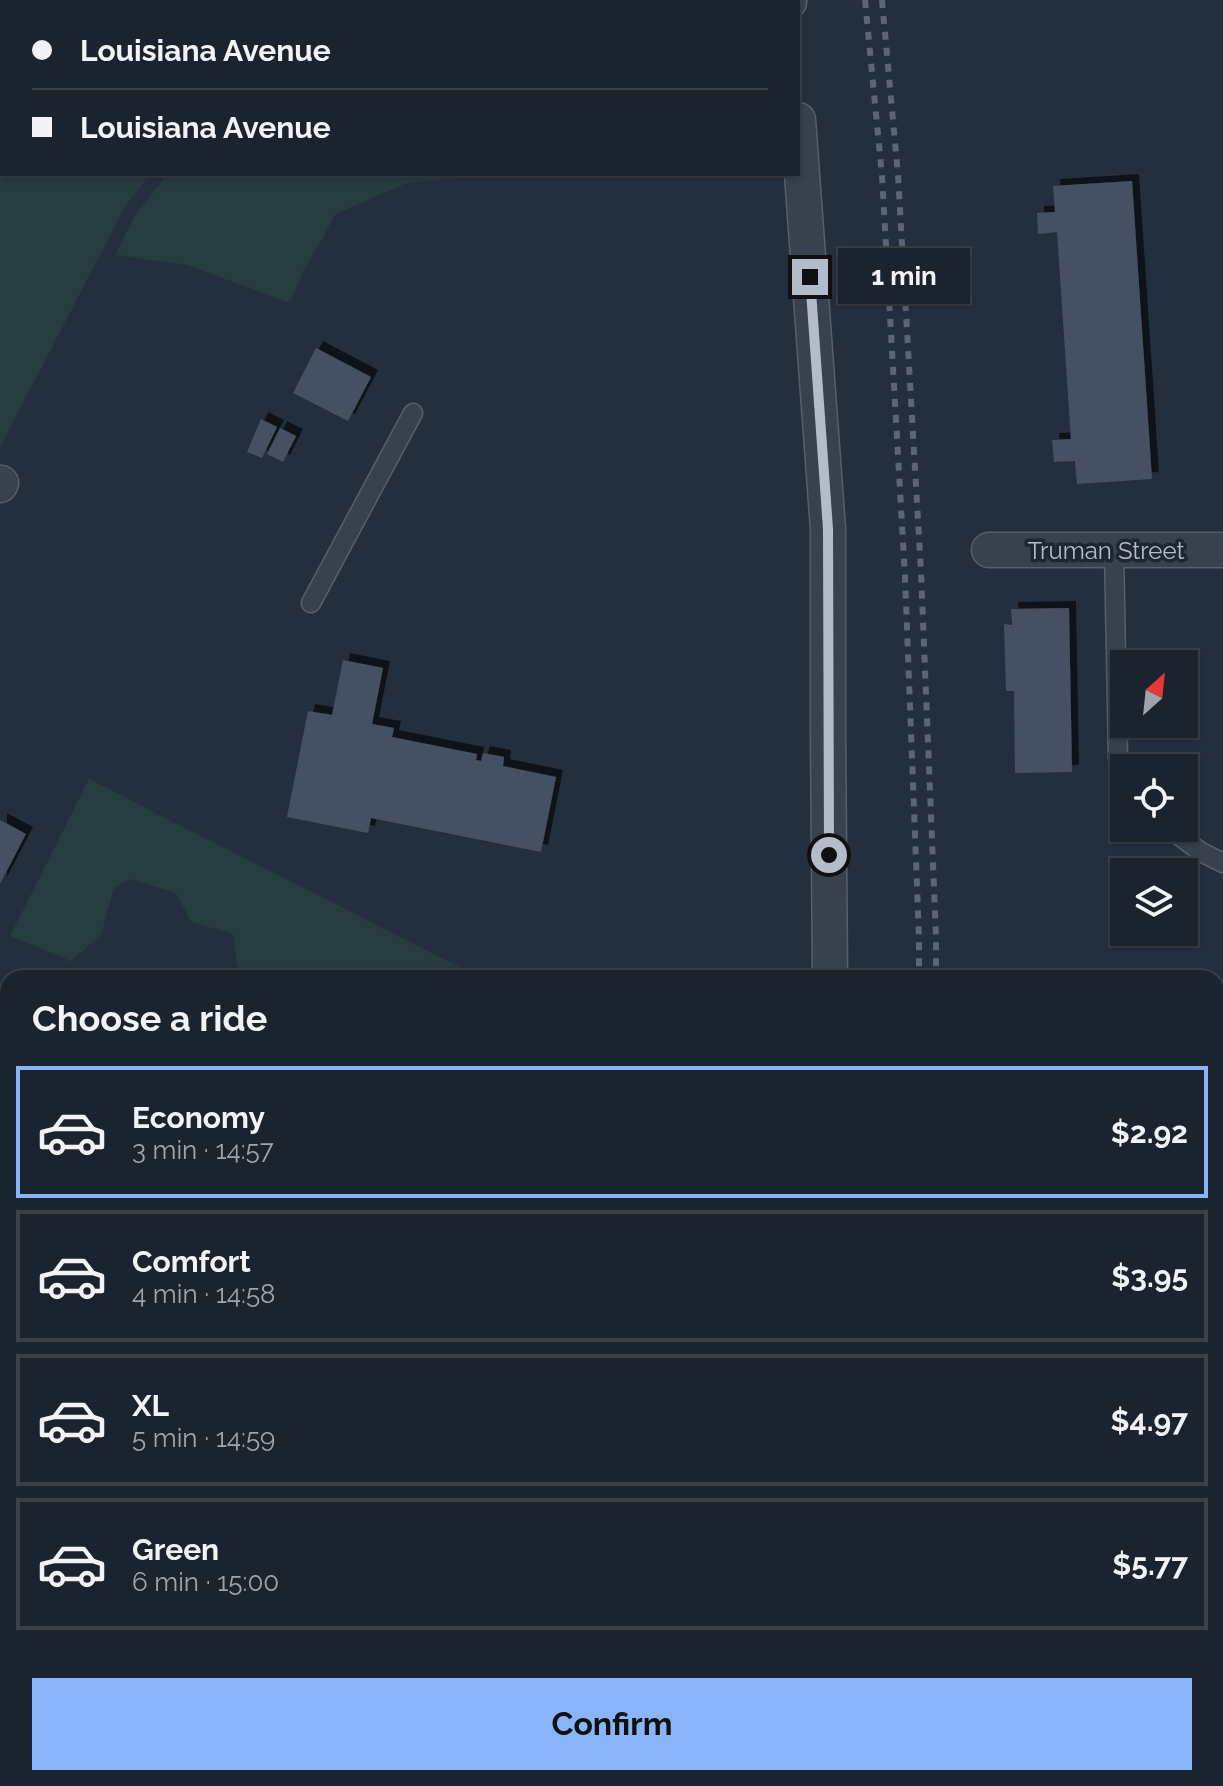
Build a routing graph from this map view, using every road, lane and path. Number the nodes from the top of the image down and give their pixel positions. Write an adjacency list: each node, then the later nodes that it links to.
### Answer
1 (800, 147): 10 (street)
2 (413, 413): 6 (lane)
3 (989, 550): 4 (street, Truman Street)
4 (1114, 550): 5 (street, Truman Street); 7 (lane)
5 (1223, 550)
6 (311, 603)
7 (1118, 754)
8 (1188, 842): 9 (lane)
9 (1223, 863)
10 (830, 970)

